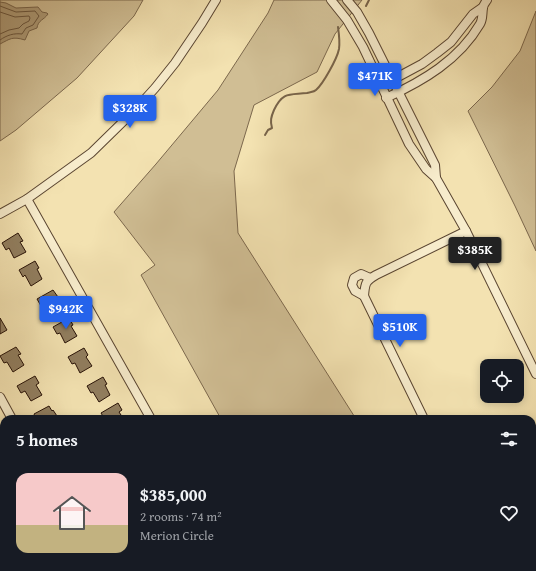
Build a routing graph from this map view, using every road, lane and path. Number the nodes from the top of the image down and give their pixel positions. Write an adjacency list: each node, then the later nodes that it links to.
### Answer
1 (216, 0): 10 (street)
2 (331, 0): 6 (street)
3 (347, 0): 5 (street)
4 (485, 3): 5 (street); 7 (street)
5 (393, 80): 6 (street); 7 (street)
6 (381, 86): 8 (street)
7 (399, 92): 8 (street); 9 (street)
8 (386, 98): 9 (street)
9 (436, 178): 12 (street)
10 (26, 199): 11 (street); 18 (street)
11 (0, 214)
12 (466, 231): 13 (street); 15 (street)
13 (370, 278): 14 (street); 14 (street)
14 (364, 296): 19 (street)
15 (536, 374)
16 (0, 397): 17 (street)
17 (10, 415)
18 (149, 415)
19 (422, 415)

